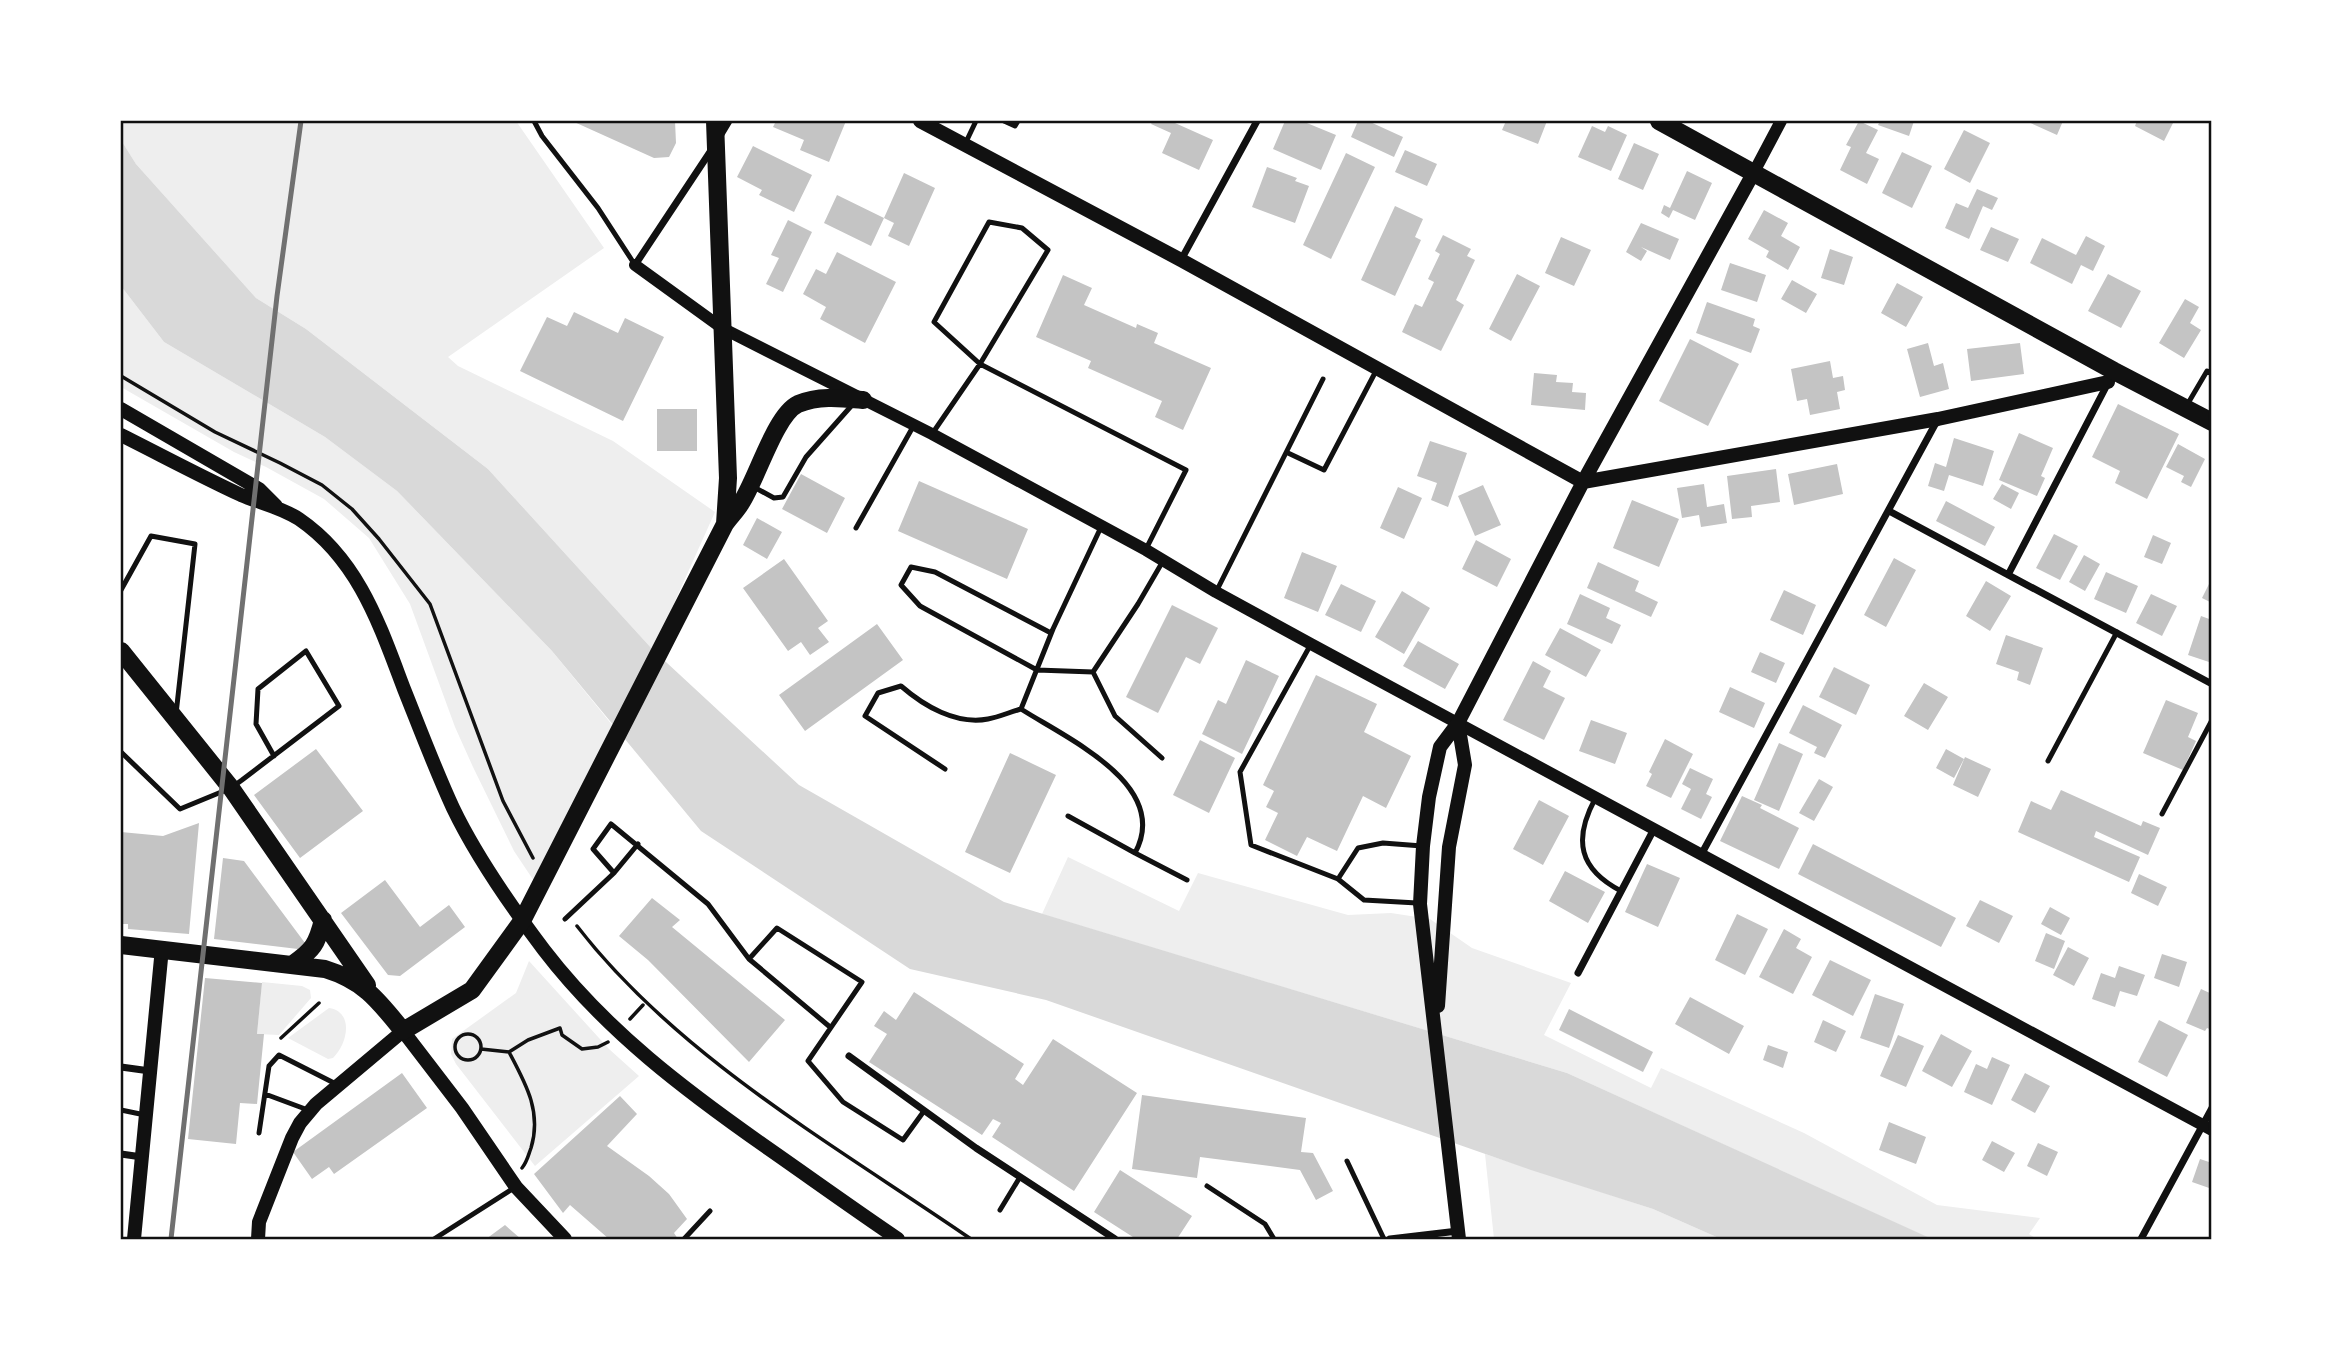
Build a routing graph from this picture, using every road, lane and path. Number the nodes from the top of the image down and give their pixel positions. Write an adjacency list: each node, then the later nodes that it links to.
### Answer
1 (534, 121): 15 (lane)
2 (715, 121): 11 (main road)
3 (729, 121): 11 (street)
4 (920, 121): 12 (main road)
5 (976, 121): 12 (lane)
6 (1004, 121): 7 (lane)
7 (1018, 121)
8 (1257, 121): 14 (street)
9 (1659, 121): 13 (main road)
10 (1781, 121): 13 (street)
11 (715, 145): 15 (street); 16 (main road)
12 (964, 145): 14 (main road)
13 (1754, 172): 21 (main road); 32 (main road)
14 (1181, 260): 18 (main road)
15 (635, 265): 16 (street)
16 (722, 328): 23 (street); 38 (main road)
17 (981, 364): 17 (lane); 29 (lane); 39 (lane)
18 (1377, 368): 31 (lane); 32 (main road)
19 (2212, 374): 24 (lane)
20 (121, 376): 69 (path)
21 (2111, 377): 24 (main road); 26 (main road); 41 (street)
22 (1323, 379): 31 (lane)
23 (860, 399): 28 (street); 33 (main road); 33 (lane)
24 (2185, 408): 27 (main road)
25 (121, 409): 34 (main road)
26 (1938, 419): 32 (main road); 35 (street)
27 (2212, 422)
28 (914, 425): 29 (street); 37 (lane)
29 (932, 434): 36 (street)
30 (121, 435): 34 (main road)
31 (1288, 453): 43 (lane)
32 (1583, 482): 54 (main road)
33 (750, 485): 38 (main road)
34 (277, 507): 87 (main road)
35 (1889, 511): 41 (street); 68 (street)
36 (1102, 525): 39 (street); 45 (lane)
37 (856, 528)
38 (722, 530): 86 (main road)
39 (1146, 550): 40 (street)
40 (1163, 561): 43 (street); 49 (lane)
41 (2008, 575): 44 (street)
42 (121, 590): 52 (lane)
43 (1216, 592): 46 (street)
44 (2117, 632): 50 (street); 58 (lane)
45 (1051, 633): 48 (lane); 48 (lane)
46 (1311, 644): 54 (street); 71 (lane)
47 (121, 650): 52 (main road)
48 (1037, 670): 49 (lane); 51 (lane)
49 (1093, 672): 57 (lane)
50 (2212, 684)
51 (1021, 709): 59 (lane); 67 (lane)
52 (176, 717): 60 (main road)
53 (2212, 720): 62 (lane)
54 (1458, 723): 61 (street); 66 (main road); 88 (main road)
55 (121, 752): 60 (lane)
56 (274, 756): 56 (lane); 60 (lane)
57 (1162, 758)
58 (2048, 761)
59 (945, 769)
60 (231, 788): 76 (main road)
61 (1596, 797): 64 (street); 73 (lane)
62 (2162, 814)
63 (1068, 816): 67 (lane)
64 (1654, 829): 68 (street); 73 (street)
65 (638, 844): 70 (lane); 70 (lane); 79 (lane)
66 (1423, 846): 71 (lane); 74 (main road)
67 (1135, 853): 72 (lane)
68 (1701, 856): 102 (street)
69 (533, 859)
70 (614, 873): 75 (lane)
71 (1338, 879): 74 (lane)
72 (1187, 880)
73 (1621, 891): 81 (street)
74 (1420, 904): 88 (main road)
75 (567, 917): 119 (path)
76 (323, 920): 80 (main road); 82 (main road)
77 (121, 945): 78 (main road)
78 (162, 948): 80 (main road); 94 (main road)
79 (749, 959): 85 (lane); 85 (lane)
80 (293, 964): 82 (main road)
81 (1578, 973)
82 (379, 1002): 86 (main road)
83 (318, 1003): 89 (path)
84 (643, 1005): 87 (path)
85 (830, 1027): 100 (lane)
86 (403, 1031): 95 (main road); 108 (main road)
87 (618, 1032): 91 (path); 113 (main road)
88 (1436, 1036): 112 (main road)
89 (281, 1038)
90 (481, 1049): 90 (path); 91 (path)
91 (509, 1052): 108 (path)
92 (849, 1056): 100 (street)
93 (121, 1067): 94 (street)
94 (150, 1071): 101 (main road)
95 (338, 1085): 96 (lane); 99 (main road)
96 (265, 1094): 99 (lane); 103 (lane)
97 (2212, 1108): 102 (street)
98 (121, 1110): 101 (lane)
99 (310, 1110): 115 (main road)
100 (925, 1111): 107 (street)
101 (145, 1115): 105 (main road)
102 (2207, 1128): 124 (street)
103 (259, 1133)
104 (121, 1154): 105 (street)
105 (142, 1157): 114 (main road)
106 (1347, 1161): 122 (lane)
107 (1020, 1177): 110 (lane); 120 (street)
108 (514, 1183): 116 (lane); 117 (main road)
109 (1207, 1186): 121 (lane)
110 (1000, 1210)
111 (710, 1211): 118 (lane)
112 (1459, 1235): 123 (street)
113 (895, 1238)
114 (134, 1239)
115 (257, 1239)
116 (434, 1239)
117 (565, 1239)
118 (684, 1239)
119 (971, 1239)
120 (1115, 1239)
121 (1274, 1239)
122 (1384, 1239)
123 (1390, 1239)
124 (2141, 1239)

